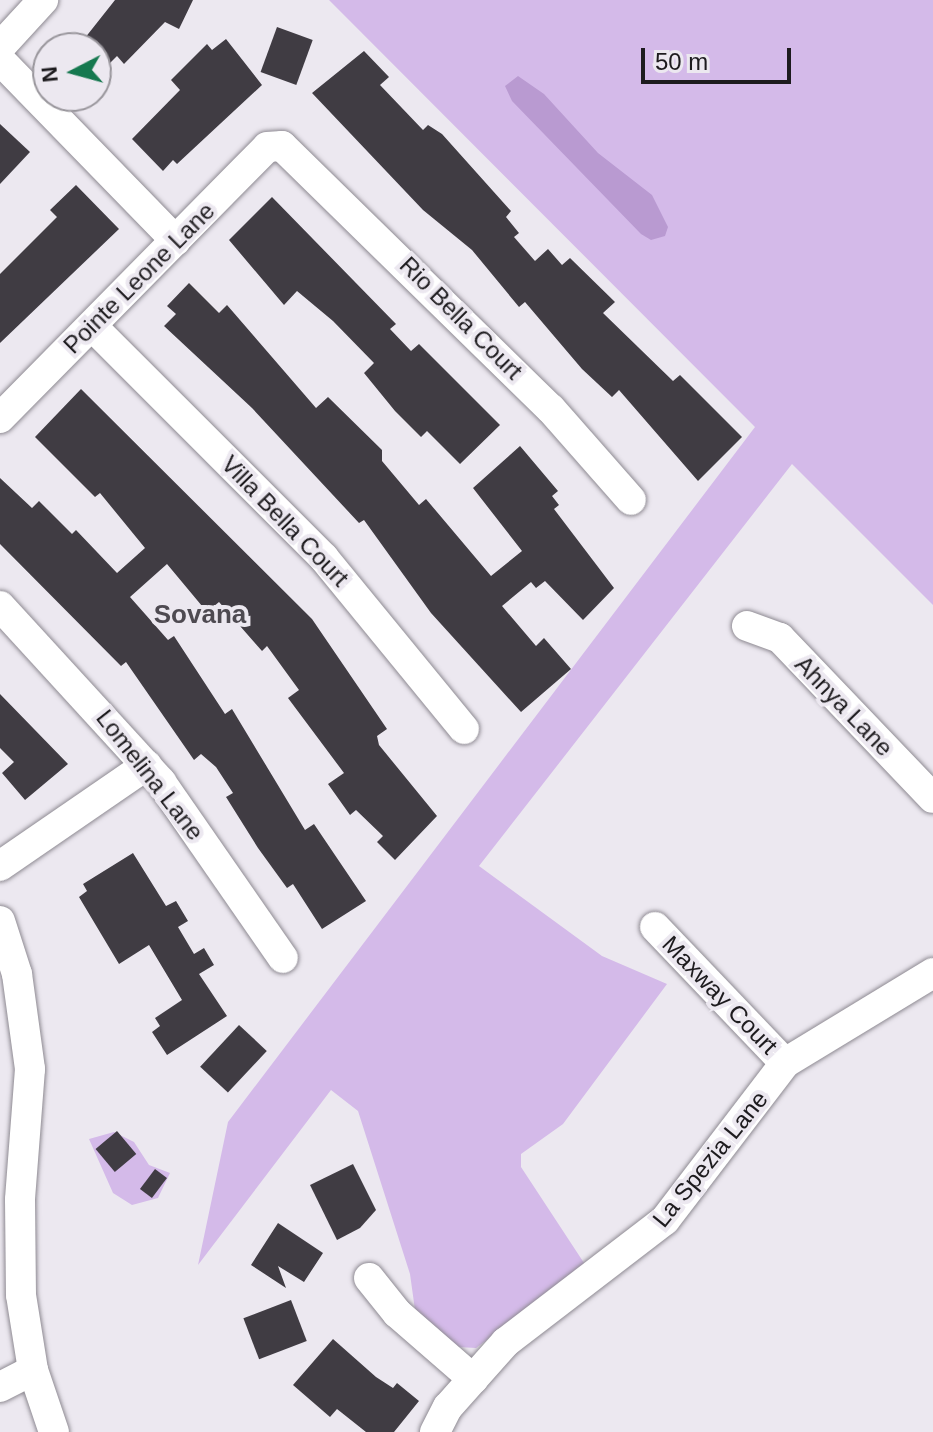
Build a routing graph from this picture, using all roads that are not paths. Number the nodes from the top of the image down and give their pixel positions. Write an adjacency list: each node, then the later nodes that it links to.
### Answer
1 (43, 0): 2 (street)
2 (0, 47)
3 (0, 60): 5 (street)
4 (282, 146): 5 (street, Pointe Leone Lane); 8 (street, Rio Bella Court)
5 (176, 241): 6 (street, Pointe Leone Lane)
6 (92, 326): 7 (street, Pointe Leone Lane); 11 (street, Villa Bella Court)
7 (0, 418)
8 (631, 500)
9 (0, 606): 12 (street, Lomelina Lane)
10 (747, 626): 13 (street, Ahnya Lane)
11 (464, 729)
12 (147, 765): 14 (street); 17 (street, Lomelina Lane)
13 (933, 798)
14 (0, 866)
15 (0, 921): 21 (street)
16 (655, 927): 19 (street, Maxway Court)
17 (283, 958)
18 (933, 973): 19 (street, La Spezia Lane)
19 (785, 1063): 22 (street, La Spezia Lane)
20 (369, 1278): 22 (street)
21 (33, 1370): 23 (street); 24 (street)
22 (473, 1379): 25 (street, La Spezia Lane)
23 (0, 1387)
24 (54, 1432)
25 (435, 1432)

